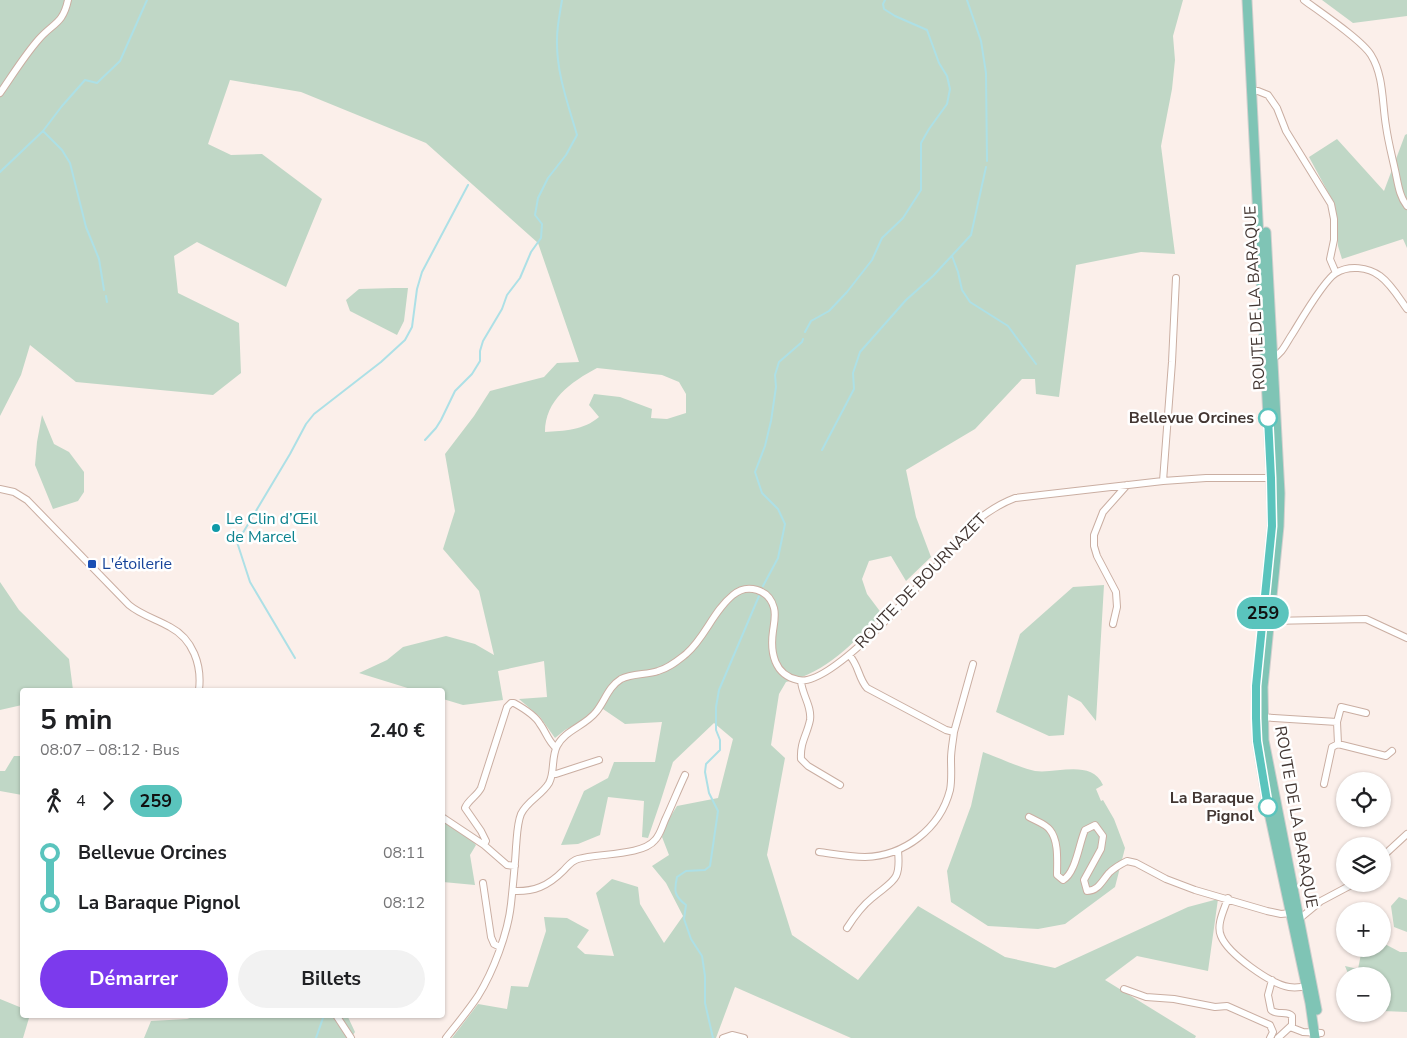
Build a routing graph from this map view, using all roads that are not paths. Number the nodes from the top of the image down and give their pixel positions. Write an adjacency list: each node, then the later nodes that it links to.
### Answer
1 (68, 0): 6 (street)
2 (1247, 0): 5 (main road, ROUTE DE LA BARAQUE)
3 (1253, 0): 5 (main road, ROUTE DE LA BARAQUE)
4 (1304, 0): 7 (street)
5 (1255, 91): 8 (street); 11 (main road, ROUTE DE LA BARAQUE)
6 (0, 94)
7 (1407, 206)
8 (1336, 273): 10 (street); 11 (street)
9 (1176, 278): 13 (street)
10 (1407, 309)
11 (1269, 360): 12 (main road, ROUTE DE LA BARAQUE)
12 (1275, 479): 13 (street, ROUTE DE BOURNAZET); 16 (main road, ROUTE DE LA BARAQUE)
13 (1162, 481): 14 (street, ROUTE DE BOURNAZET)
14 (1127, 486): 17 (street); 19 (street, ROUTE DE BOURNAZET)
15 (0, 488): 22 (street)
16 (1266, 621): 18 (street); 24 (main road, ROUTE DE LA BARAQUE)
17 (1113, 624)
18 (1407, 638)
19 (849, 655): 21 (street, ROUTE DE BOURNAZET); 26 (street)
20 (973, 664): 26 (street)
21 (801, 681): 28 (street); 34 (street)
22 (199, 688)
23 (1366, 713): 25 (street)
24 (1259, 717): 25 (street); 47 (main road, ROUTE DE LA BARAQUE); 48 (main road, ROUTE DE LA BARAQUE)
25 (1337, 722): 27 (street)
26 (954, 732): 40 (street)
27 (1338, 744): 29 (street); 33 (street)
28 (556, 748): 31 (street); 38 (street)
29 (1392, 751)
30 (600, 760): 31 (street)
31 (552, 773): 42 (street)
32 (685, 775): 44 (street)
33 (1324, 784)
34 (840, 785)
35 (1029, 817): 46 (street)
36 (445, 819): 38 (street)
37 (1407, 834): 39 (street)
38 (484, 845): 42 (street)
39 (1391, 849)
40 (898, 851): 41 (street); 50 (street)
41 (818, 852)
42 (514, 866): 44 (street)
43 (483, 882): 51 (street)
44 (512, 891): 51 (street)
45 (1338, 892): 48 (street)
46 (1228, 898): 47 (street); 52 (street)
47 (1291, 913): 49 (main road, ROUTE DE LA BARAQUE)
48 (1300, 918): 49 (street); 53 (main road, ROUTE DE LA BARAQUE)
49 (1293, 926): 53 (main road, ROUTE DE LA BARAQUE)
50 (847, 928)
51 (500, 947): 59 (street)
52 (1272, 980): 53 (street); 56 (street)
53 (1309, 986): 57 (main road, ROUTE DE LA BARAQUE)
54 (1124, 989): 62 (street)
55 (338, 1018): 58 (street)
56 (1290, 1027): 57 (street); 63 (street)
57 (1318, 1035)
58 (351, 1038)
59 (446, 1038)
60 (723, 1038): 61 (street)
61 (744, 1038)
62 (1270, 1038)
63 (1278, 1038)

